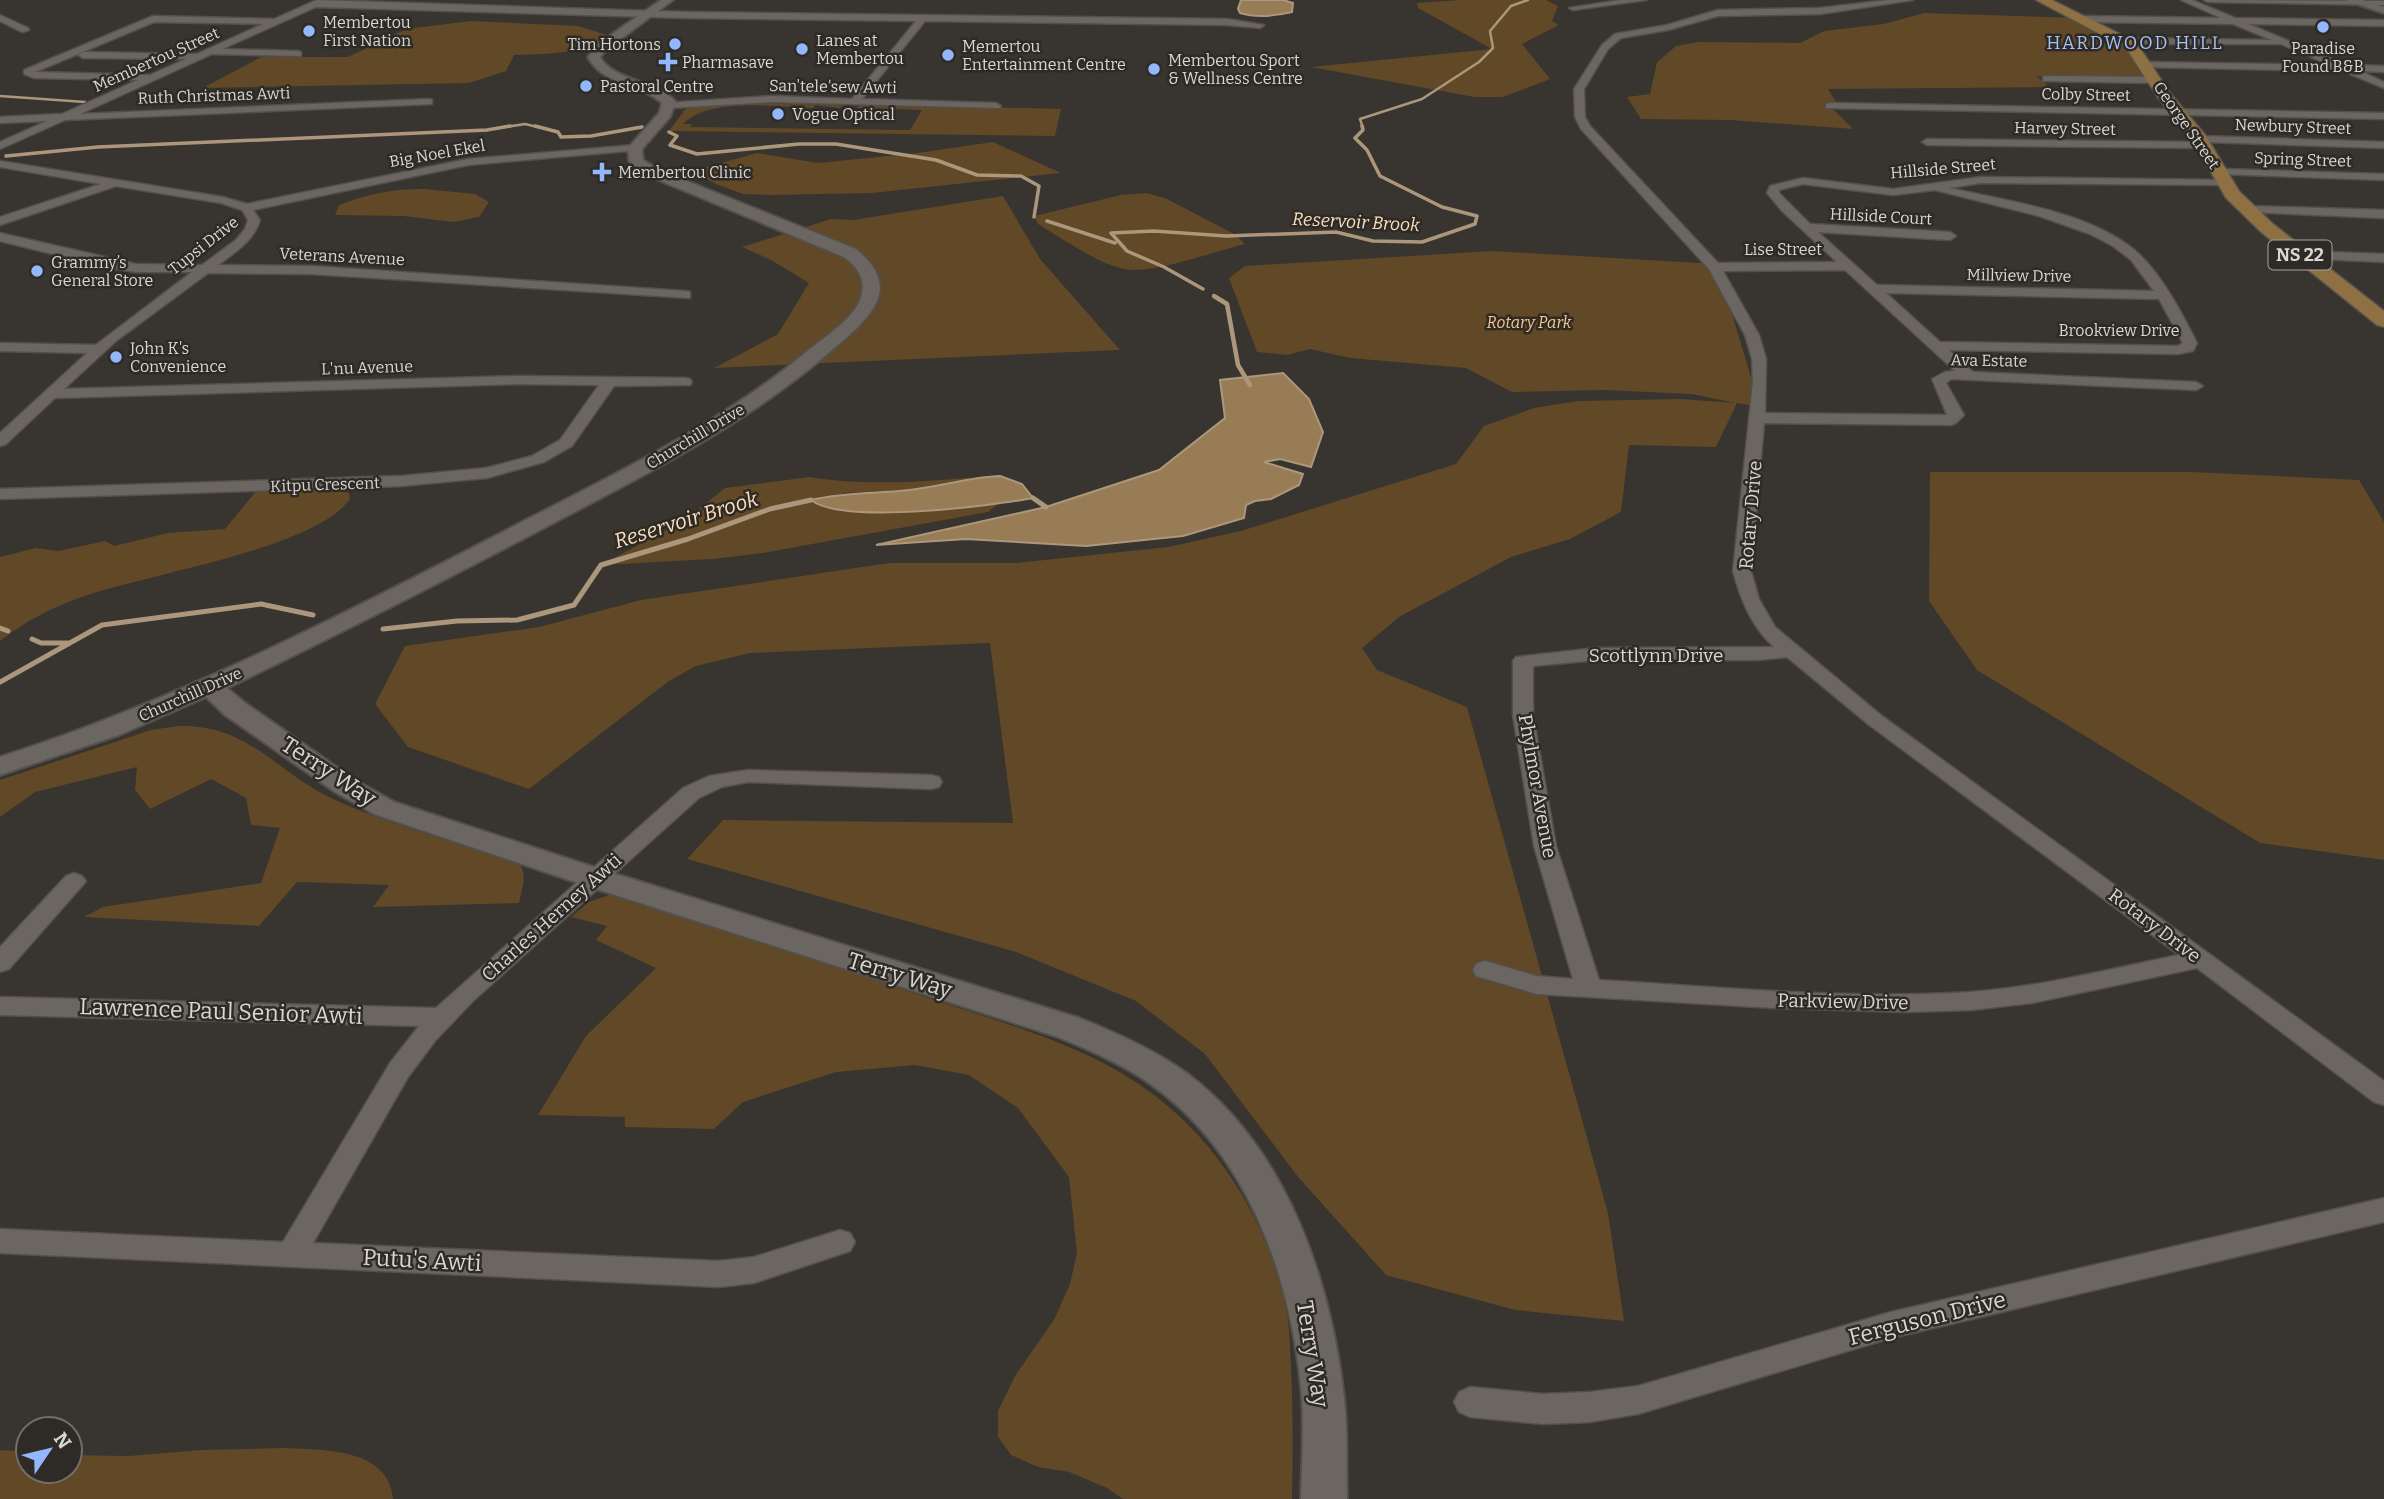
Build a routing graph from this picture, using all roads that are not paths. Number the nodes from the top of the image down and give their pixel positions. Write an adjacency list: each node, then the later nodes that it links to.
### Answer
1 (668, 0): 18 (main road)
2 (1642, 0): 15 (street)
3 (1755, 0): 17 (street)
4 (1867, 0): 13 (street)
5 (1909, 0): 13 (street, Rotary Drive)
6 (2042, 0): 22 (main road, George Street / NS 22)
7 (2185, 0): 23 (street)
8 (2208, 0): 9 (street)
9 (2354, 1): 11 (street); 16 (main road)
10 (319, 2): 18 (street); 24 (street, Membertou Street)
11 (2384, 3)
12 (1851, 4): 13 (street, Rotary Drive); 17 (street, Rotary Drive)
13 (1884, 4)
14 (805, 8): 19 (street)
15 (1573, 8)
16 (2384, 10)
17 (1753, 12): 69 (street, Rotary Drive)
18 (649, 13): 19 (street); 42 (main road)
19 (795, 16): 21 (street)
20 (0, 18): 27 (street)
21 (923, 18): 26 (street); 41 (street)
22 (2083, 19): 23 (street); 28 (main road, George Street / NS 22)
23 (2235, 21): 25 (street); 29 (street)
24 (275, 22): 30 (street, Membertou Street); 32 (street)
25 (2384, 23)
26 (1260, 25)
27 (24, 30)
28 (2126, 41): 29 (street); 33 (main road, George Street / NS 22)
29 (2288, 44): 34 (street)
30 (204, 54): 31 (street); 32 (street); 36 (street, Membertou Street)
31 (298, 54)
32 (64, 56): 36 (street)
33 (2145, 64): 34 (street); 38 (main road, George Street / NS 22)
34 (2347, 69): 35 (street); 39 (street)
35 (2384, 69)
36 (152, 78): 46 (street, Membertou Street)
37 (2046, 79): 38 (street)
38 (2155, 80): 45 (main road, George Street / NS 22)
39 (2384, 85)
40 (429, 102): 46 (street, Ruth Christmas Awti)
41 (854, 102): 42 (street, San'tele'sew Awti); 43 (street, San'tele'sew Awti)
42 (669, 105): 53 (main road)
43 (996, 106)
44 (1830, 106): 45 (street, Colby Street)
45 (2175, 111): 47 (street, Colby Street); 50 (main road, George Street / NS 22)
46 (65, 116): 48 (street, Ruth Christmas Awti); 52 (street, Membertou Street)
47 (2384, 116)
48 (0, 120)
49 (1927, 142): 50 (street, Harvey Street)
50 (2202, 142): 51 (street, Newbury Street); 55 (main road, George Street / NS 22)
51 (2384, 145)
52 (0, 146)
53 (635, 148): 59 (street, Big Noel Ekel); 88 (main road, Churchill Drive)
54 (0, 164): 57 (street, Tupsi Drive)
55 (2222, 177): 56 (street, Spring Street); 58 (street, Hillside Street); 60 (main road, George Street / NS 22)
56 (2384, 177)
57 (117, 183): 59 (street, Tupsi Drive); 62 (street)
58 (1934, 187): 63 (street, Hillside Street); 73 (street, Brookview Drive)
59 (246, 208): 70 (street, Tupsi Drive)
60 (2249, 210): 61 (street); 66 (main road, George Street / NS 22)
61 (2384, 214)
62 (0, 221)
63 (1810, 228): 64 (street, Hillside Court); 68 (street, Hillside Street)
64 (1950, 236)
65 (0, 237): 70 (street, Veterans Avenue)
66 (2300, 255): 67 (street); 74 (main road, George Street / NS 22)
67 (2384, 258)
68 (1851, 266): 69 (street, Lise Street); 71 (street, Hillside Street)
69 (1715, 267): 83 (street, Rotary Drive)
70 (203, 269): 72 (street, Veterans Avenue); 77 (street, Tupsi Drive)
71 (1875, 289): 73 (street, Millview Drive); 75 (street, Hillside Street)
72 (685, 295)
73 (2162, 295): 75 (street, Brookview Drive)
74 (2381, 315)
75 (1937, 346): 78 (street, Hillside Street)
76 (0, 347): 77 (street)
77 (98, 349): 82 (street, Tupsi Drive)
78 (1968, 375): 81 (street, Ava Estate); 83 (street, Ava Estate)
79 (610, 380): 80 (street, L'nu Avenue); 82 (street, L'nu Avenue); 85 (street, Kitpu Crescent)
80 (685, 382)
81 (2196, 386)
82 (51, 394): 84 (street, Tupsi Drive)
83 (1758, 418): 86 (street, Rotary Drive)
84 (0, 441)
85 (0, 494)
86 (1790, 651): 87 (street, Scottlynn Drive); 93 (street, Rotary Drive)
87 (1523, 661): 96 (street, Phylmor Avenue)
88 (210, 687): 89 (main road, Churchill Drive); 91 (main road, Terry Way)
89 (0, 766)
90 (931, 782): 91 (street, Charles Herney Awti)
91 (595, 878): 98 (street, Charles Herney Awti); 105 (main road, Terry Way)
92 (74, 881): 94 (street)
93 (2200, 959): 96 (street, Parkview Drive); 99 (street, Rotary Drive)
94 (0, 962)
95 (1485, 970): 96 (street, Parkview Drive)
96 (1589, 989)
97 (0, 1006): 98 (street, Lawrence Paul Senior Awti)
98 (441, 1017): 103 (street, Charles Herney Awti)
99 (2384, 1095)
100 (2384, 1210): 104 (street, Ferguson Drive)
101 (0, 1241): 103 (street, Putu's Awti)
102 (839, 1242): 103 (street, Putu's Awti)
103 (291, 1254)
104 (1470, 1402)
105 (1324, 1499)

